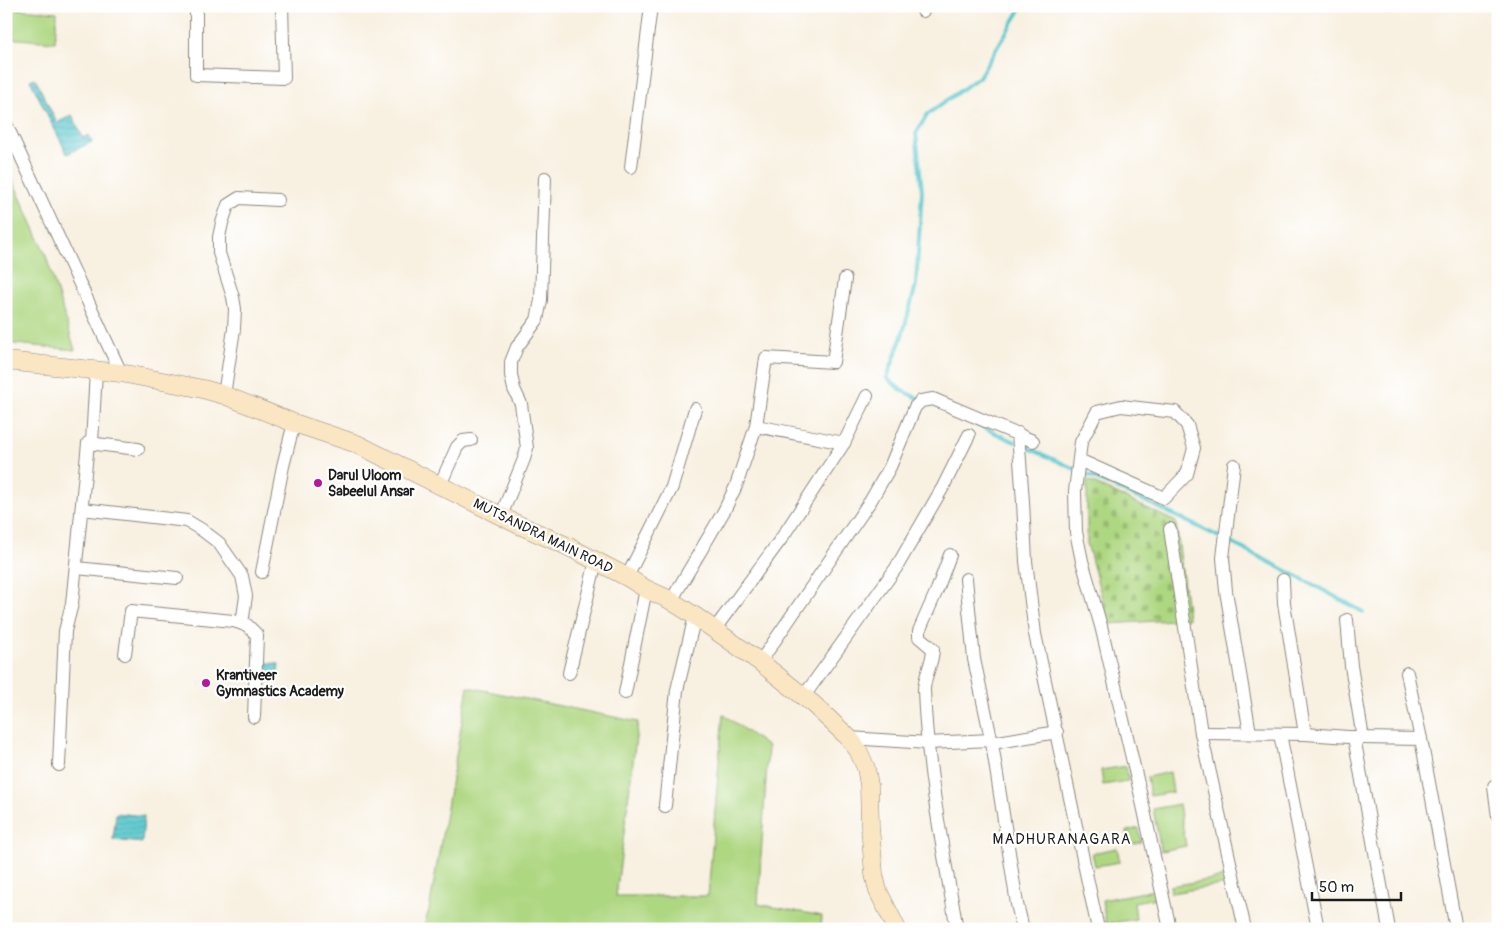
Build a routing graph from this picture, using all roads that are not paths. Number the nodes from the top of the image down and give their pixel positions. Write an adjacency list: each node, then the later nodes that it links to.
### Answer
1 (196, 6): 2 (street)
2 (282, 6)
3 (651, 6): 5 (street)
4 (6, 124): 11 (street)
5 (631, 167)
6 (545, 178): 28 (street)
7 (278, 200): 12 (street)
8 (845, 279): 16 (street)
9 (6, 362): 10 (street, MUTSANDRA MAIN ROAD)
10 (96, 371): 11 (street, MUTSANDRA MAIN ROAD); 21 (street)
11 (121, 373): 12 (street, MUTSANDRA MAIN ROAD)
12 (224, 395): 15 (street, MUTSANDRA MAIN ROAD)
13 (867, 396): 22 (street)
14 (695, 409): 34 (street)
15 (294, 423): 26 (street, MUTSANDRA MAIN ROAD); 33 (street)
16 (756, 426): 22 (street); 39 (street)
17 (1018, 433): 20 (street); 45 (street); 51 (street)
18 (969, 435): 49 (street)
19 (471, 440): 26 (street)
20 (1033, 441)
21 (92, 443): 23 (street); 27 (street)
22 (844, 443): 43 (street)
23 (138, 449)
24 (1079, 460): 24 (street); 69 (street)
25 (1234, 465): 53 (street)
26 (440, 485): 28 (street, MUTSANDRA MAIN ROAD)
27 (82, 509): 32 (street); 42 (street)
28 (501, 516): 31 (street, MUTSANDRA MAIN ROAD)
29 (1170, 529): 52 (street)
30 (950, 555): 60 (street)
31 (596, 561): 34 (street, MUTSANDRA MAIN ROAD); 46 (street)
32 (76, 568): 35 (street); 61 (street)
33 (262, 572)
34 (627, 577): 38 (street, MUTSANDRA MAIN ROAD)
35 (177, 578)
36 (966, 579): 59 (street)
37 (1283, 580): 55 (street)
38 (646, 589): 39 (street, MUTSANDRA MAIN ROAD); 48 (street)
39 (671, 601): 40 (street, MUTSANDRA MAIN ROAD)
40 (695, 616): 43 (street, MUTSANDRA MAIN ROAD); 63 (street)
41 (1346, 620): 56 (street)
42 (242, 624): 44 (street); 50 (street)
43 (714, 630): 45 (street, MUTSANDRA MAIN ROAD)
44 (125, 654)
45 (760, 662): 49 (street, MUTSANDRA MAIN ROAD)
46 (569, 673)
47 (1407, 673): 58 (street)
48 (625, 693)
49 (804, 696): 57 (street, MUTSANDRA MAIN ROAD)
50 (254, 717)
51 (1057, 732): 59 (street); 68 (street)
52 (1201, 733): 53 (street); 70 (street)
53 (1250, 733): 54 (street)
54 (1280, 734): 55 (street); 71 (street)
55 (1305, 734): 56 (street)
56 (1358, 737): 58 (street); 72 (street)
57 (849, 738): 60 (street); 65 (street, MUTSANDRA MAIN ROAD)
58 (1421, 739): 73 (street)
59 (992, 741): 60 (street); 67 (street)
60 (928, 742): 66 (street)
61 (59, 765)
62 (1494, 786): 64 (street)
63 (665, 806)
64 (1498, 817)
65 (897, 929)
66 (957, 929)
67 (1023, 929)
68 (1098, 929)
69 (1170, 929)
70 (1245, 929)
71 (1318, 929)
72 (1389, 929)
73 (1456, 929)

